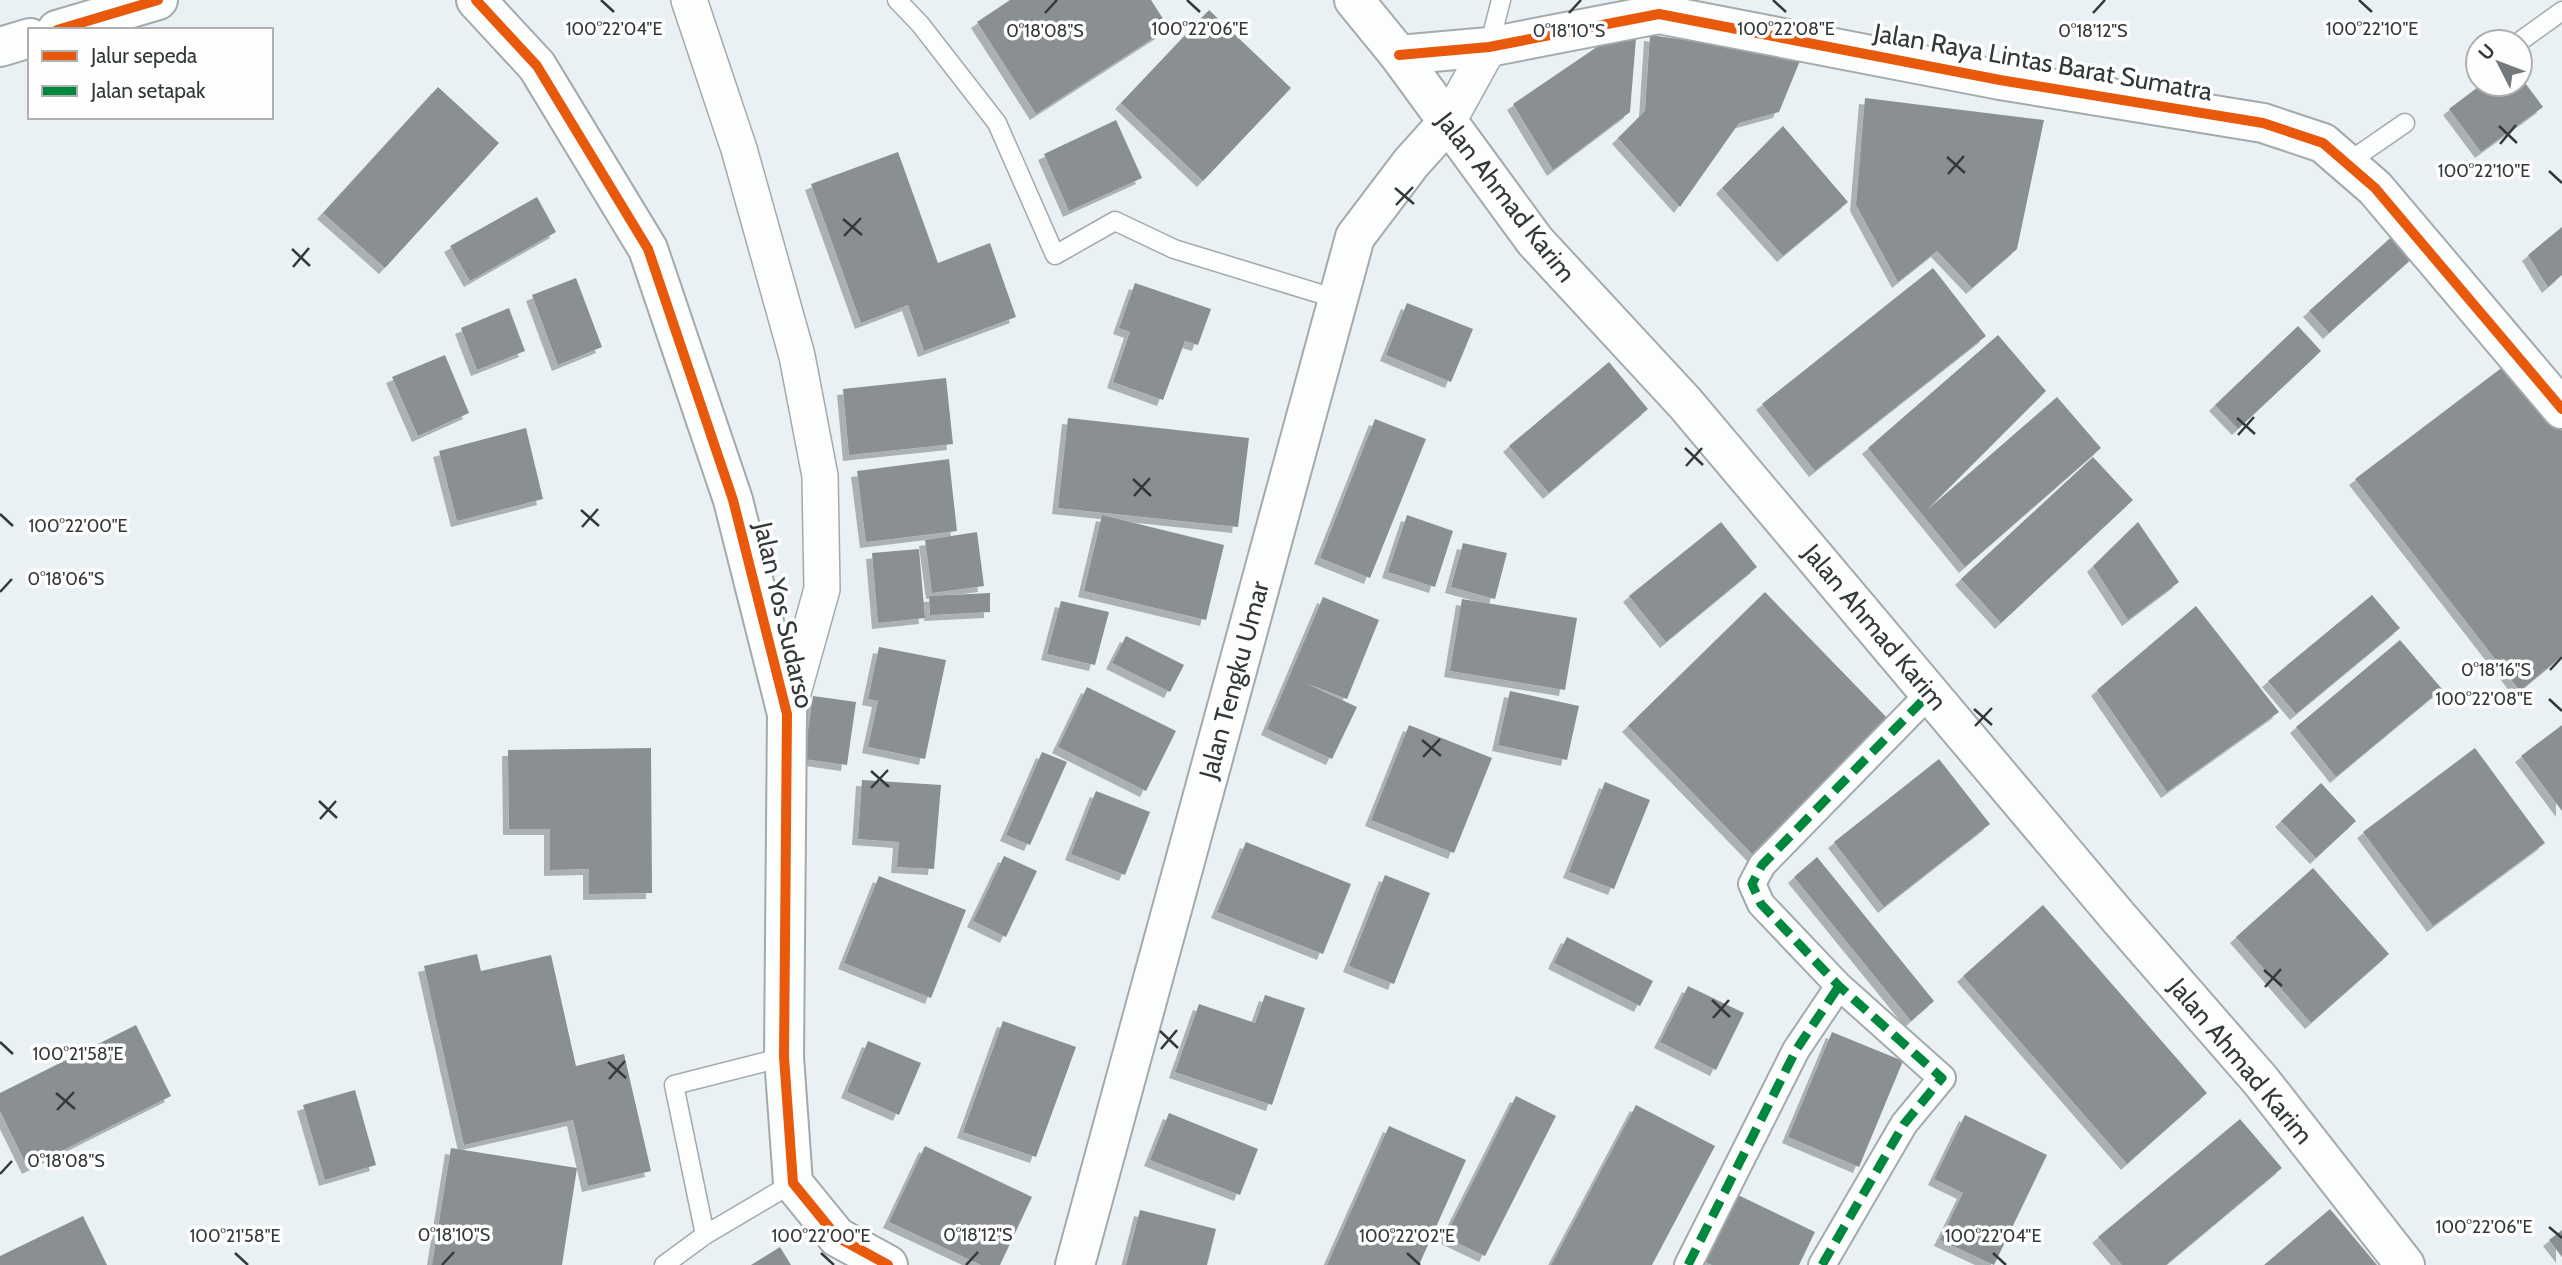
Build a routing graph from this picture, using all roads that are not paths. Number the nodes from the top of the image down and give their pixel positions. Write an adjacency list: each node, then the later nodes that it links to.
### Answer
1 (158, 0): 8 (main road)
2 (689, 0): 20 (street)
3 (897, 0): 17 (lane)
4 (1354, 0): 13 (main road, Jalan Ahmad Karim)
5 (1501, 0): 12 (lane)
6 (484, 3): 20 (main road, Jalan Yos Sudarso)
7 (2562, 11): 9 (lane)
8 (64, 28)
9 (2534, 31)
10 (28, 39): 11 (main road)
11 (0, 47)
12 (1489, 47): 13 (main road, Jalan Raya Lintas Barat Sumatra); 14 (street); 16 (main road, Jalan Raya Lintas Barat Sumatra)
13 (1399, 55): 14 (main road, Jalan Ahmad Karim)
14 (1447, 123): 17 (main road, Jalan Tengku Umar); 19 (main road, Jalan Ahmad Karim)
15 (2405, 123): 16 (lane)
16 (2347, 163): 18 (main road, Jalan Raya Lintas Barat Sumatra)
17 (1337, 299): 27 (main road, Jalan Tengku Umar)
18 (2562, 409)
19 (1931, 692): 21 (street); 30 (main road, Jalan Ahmad Karim)
20 (787, 715): 22 (main road, Jalan Yos Sudarso)
21 (1839, 986): 28 (street); 29 (street)
22 (784, 1057): 23 (main road, Jalan Yos Sudarso); 24 (lane)
23 (793, 1183): 24 (lane); 26 (main road)
24 (705, 1235): 25 (lane)
25 (664, 1265)
26 (888, 1265)
27 (1075, 1265)
28 (1688, 1265)
29 (1822, 1265)
30 (2405, 1265)

